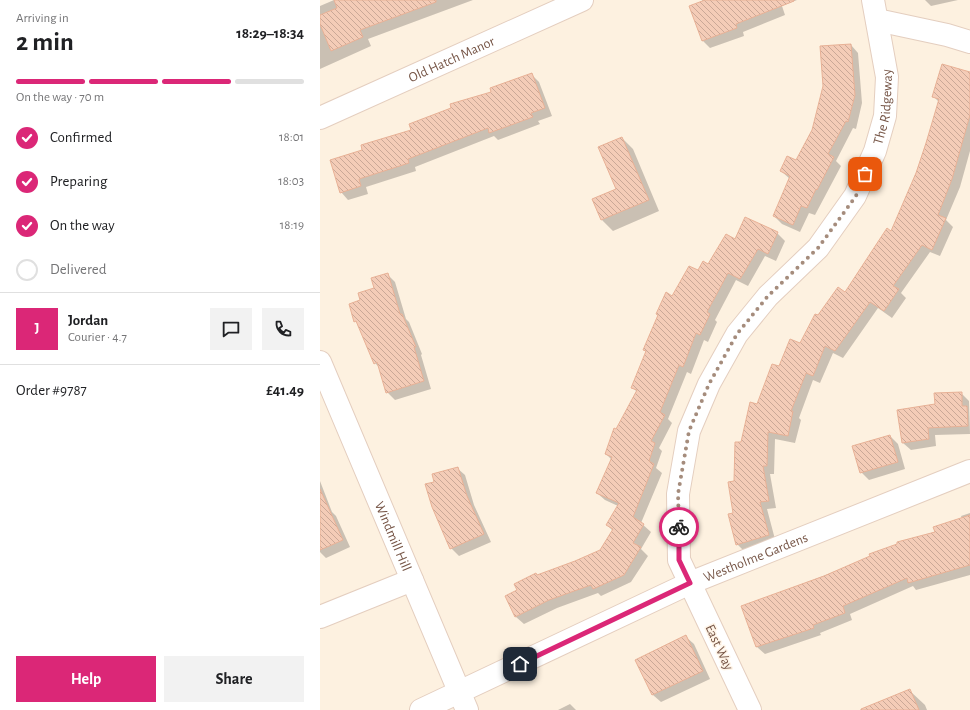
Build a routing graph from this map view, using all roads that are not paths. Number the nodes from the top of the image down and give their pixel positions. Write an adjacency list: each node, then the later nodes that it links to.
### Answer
1 (582, 0): 2 (street, Old Hatch Manor)
2 (554, 6): 5 (street, Old Hatch Manor)
3 (875, 10): 4 (street); 9 (street, The Ridgeway)
4 (970, 42)
5 (320, 118)
6 (320, 362): 8 (street, Windmill Hill)
7 (970, 471): 9 (street, Westholme Gardens)
8 (412, 580): 10 (street); 11 (street, Windmill Hill)
9 (690, 583): 11 (street, Westholme Gardens); 13 (street, East Way)
10 (320, 617)
11 (463, 701): 12 (street, Westholme Gardens)
12 (421, 710)
13 (750, 710)

